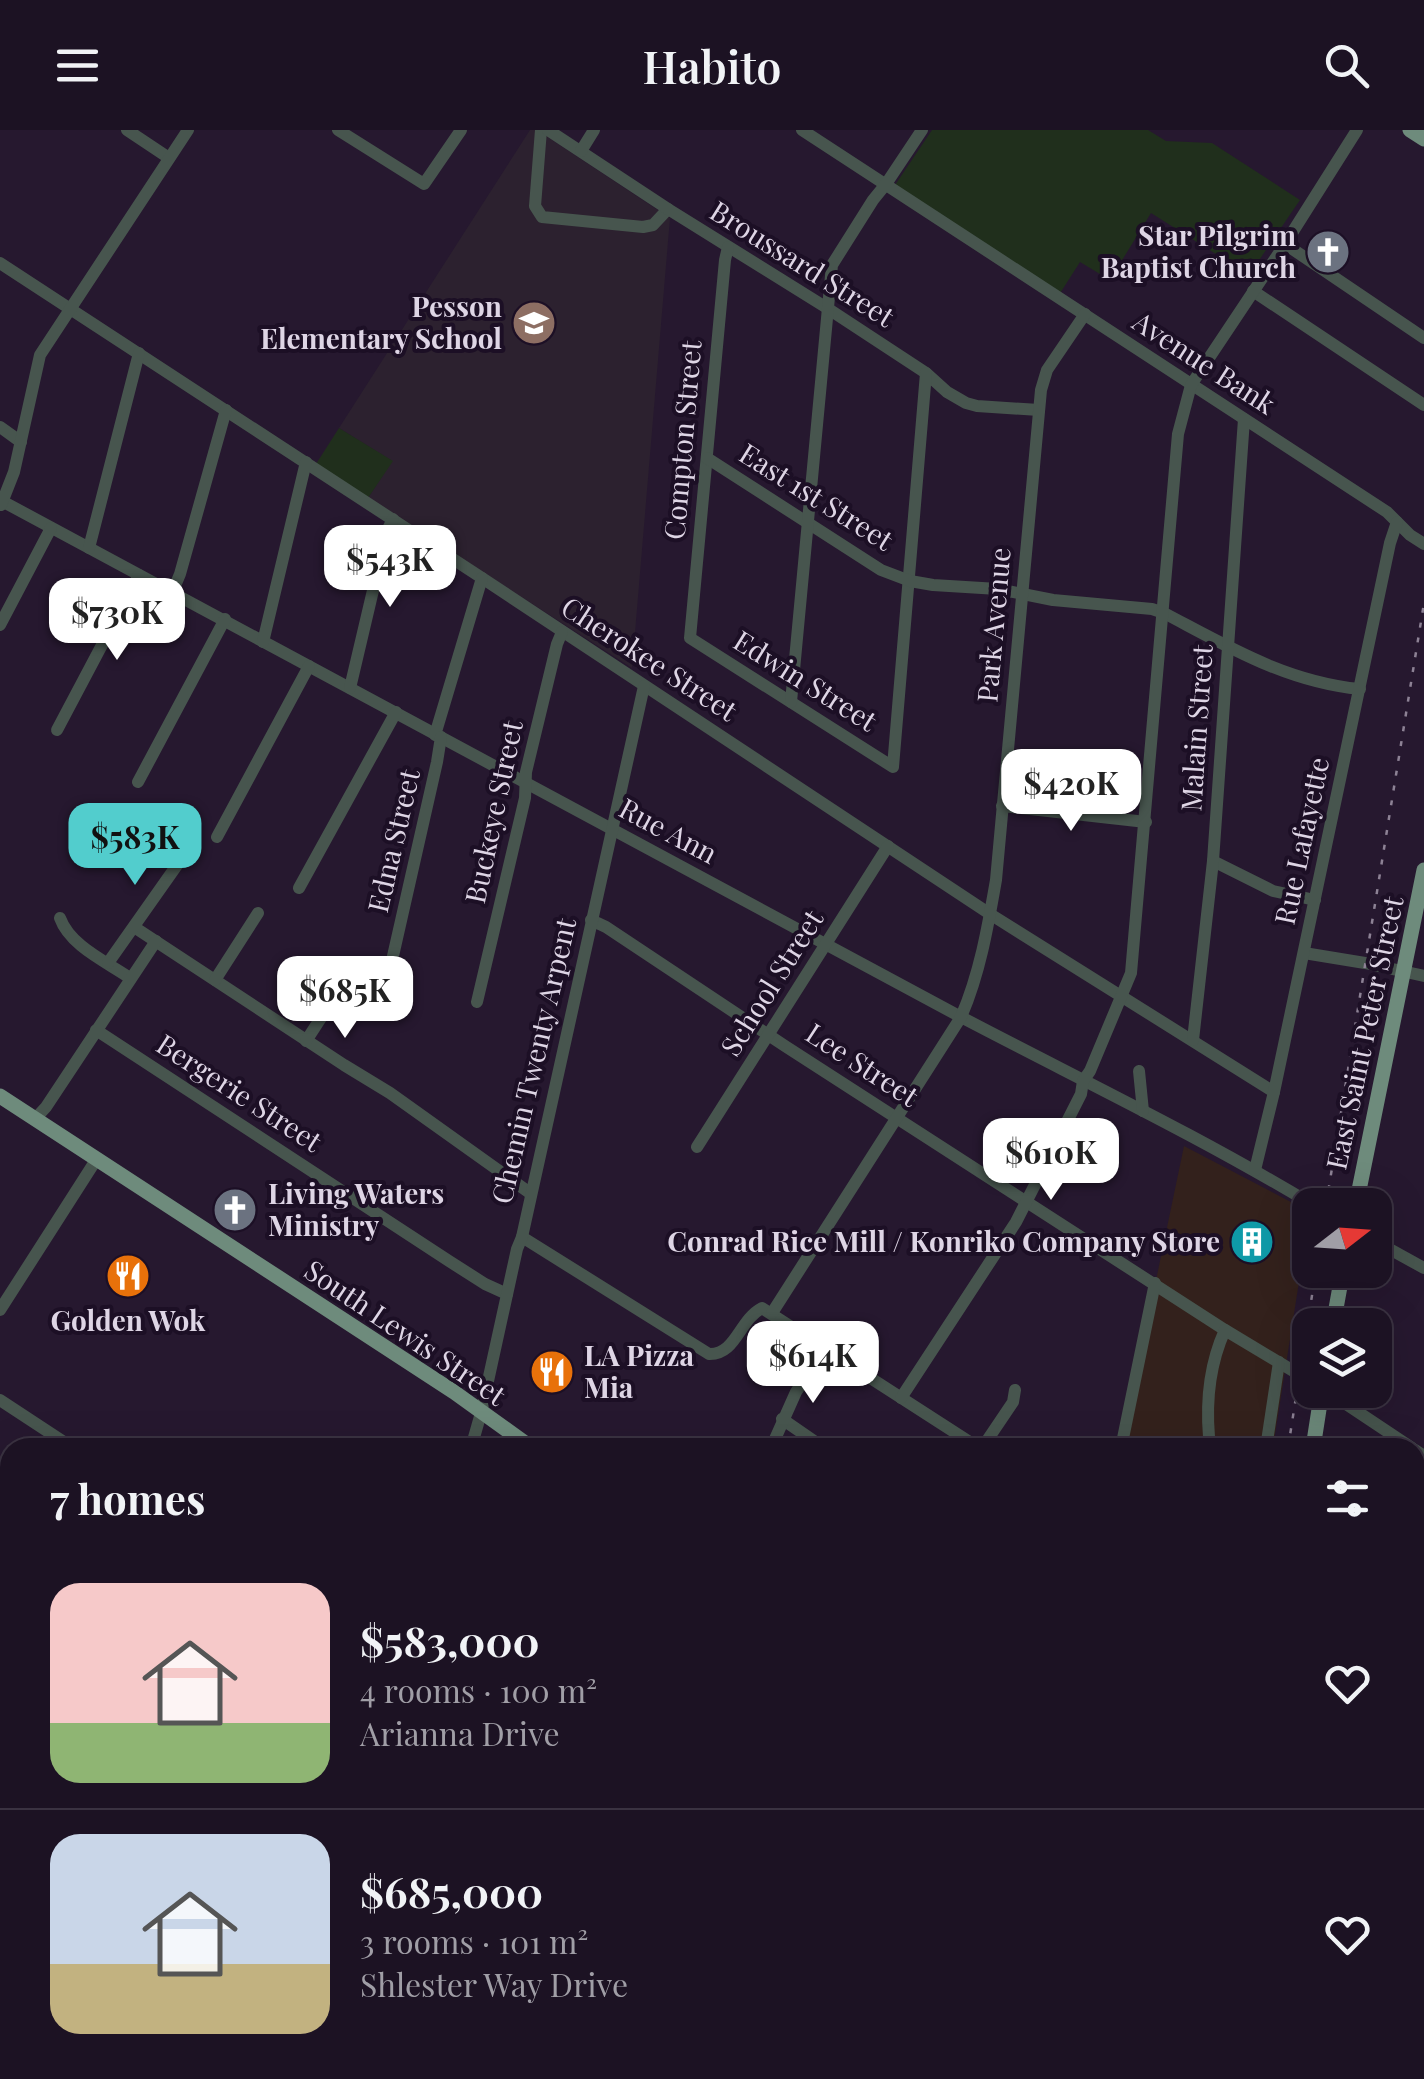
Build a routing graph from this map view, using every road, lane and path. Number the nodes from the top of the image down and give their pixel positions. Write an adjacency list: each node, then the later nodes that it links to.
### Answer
1 (127, 130): 13 (street)
2 (188, 130): 13 (street)
3 (338, 130): 4 (street)
4 (462, 130)
5 (545, 130): 12 (street, Broussard Street); 15 (street)
6 (594, 130): 12 (street)
7 (802, 130): 14 (street, Avenue Bank)
8 (922, 130): 14 (street)
9 (1357, 130): 16 (street)
10 (1410, 130): 11 (main road)
11 (1424, 139)
12 (581, 151): 15 (street, Broussard Street)
13 (169, 158): 20 (street)
14 (886, 184): 21 (street); 22 (street, Avenue Bank)
15 (668, 210): 17 (street, Broussard Street)
16 (1285, 244): 19 (street); 23 (street)
17 (728, 248): 21 (street, Broussard Street); 33 (street, Compton Street)
18 (0, 263): 20 (street, Cherokee Street)
19 (1253, 291): 26 (street); 27 (street)
20 (71, 308): 24 (street, Cherokee Street); 32 (street)
21 (827, 308): 25 (street, Broussard Street); 38 (street)
22 (1085, 314): 26 (street, Avenue Bank); 29 (street, Park Avenue)
23 (1424, 338)
24 (139, 353): 28 (street, Cherokee Street); 41 (street)
25 (926, 373): 29 (street, Broussard Street); 44 (street)
26 (1191, 385): 30 (street, Avenue Bank); 47 (street)
27 (1424, 405)
28 (226, 410): 34 (street, Cherokee Street); 45 (street)
29 (1039, 410): 46 (street, Park Avenue)
30 (1244, 419): 37 (street, Avenue Bank); 53 (street, Malain Street)
31 (0, 427): 32 (street)
32 (21, 442): 35 (street)
33 (707, 458): 38 (street, East 1st Street); 51 (street, Compton Street)
34 (306, 462): 36 (street, Cherokee Street); 52 (street)
35 (1, 503): 39 (street, Rue Ann)
36 (392, 519): 43 (street, Cherokee Street); 56 (street)
37 (1397, 522): 40 (street, Avenue Bank); 57 (street, Rue Lafayette)
38 (808, 524): 44 (street, East 1st Street); 58 (street)
39 (51, 528): 41 (street, Rue Ann); 49 (street)
40 (1424, 544)
41 (89, 548): 42 (street, Rue Ann)
42 (139, 575): 45 (street, Rue Ann); 60 (street)
43 (482, 578): 50 (street, Cherokee Street); 61 (street, Edna Street)
44 (910, 581): 46 (street, East 1st Street); 58 (street, Edwin Street)
45 (172, 593): 48 (street, Rue Ann)
46 (1022, 594): 47 (street, East 1st Street); 64 (street, Park Avenue)
47 (1164, 613): 53 (street, East 1st Street); 66 (street)
48 (225, 620): 52 (street, Rue Ann); 62 (street)
49 (0, 625)
50 (562, 632): 55 (street, Cherokee Street); 63 (street, Buckeye Street)
51 (690, 638): 58 (street, Edwin Street)
52 (263, 642): 54 (street, Rue Ann)
53 (1227, 646): 57 (street, East 1st Street); 70 (street, Malain Street)
54 (309, 666): 56 (street, Rue Ann); 68 (street)
55 (644, 686): 67 (street, Chemin Twenty Arpent); 69 (street, Cherokee Street)
56 (350, 688): 59 (street, Rue Ann)
57 (1360, 689): 73 (street, Rue Lafayette)
58 (791, 702)
59 (396, 712): 61 (street, Rue Ann); 72 (street)
60 (57, 730)
61 (438, 736): 63 (street, Rue Ann); 82 (street, Edna Street)
62 (138, 782)
63 (526, 784): 67 (street, Rue Ann); 90 (street, Buckeye Street)
64 (1002, 806): 66 (street); 75 (street, Park Avenue)
65 (124, 817): 78 (street)
66 (1146, 822): 89 (street)
67 (611, 828): 77 (street, Chemin Twenty Arpent); 80 (street, Rue Ann)
68 (217, 838)
69 (888, 846): 75 (street, Cherokee Street); 80 (street, School Street)
70 (1213, 862): 73 (street); 94 (street, Malain Street)
71 (1424, 870): 85 (main road, East Saint Peter Street)
72 (300, 888)
73 (1315, 900): 81 (street, Rue Lafayette)
74 (258, 913): 88 (street)
75 (990, 914): 89 (street, Cherokee Street); 91 (street, Park Avenue)
76 (60, 918): 83 (street)
77 (591, 920): 93 (street, Lee Street); 108 (street, Chemin Twenty Arpent)
78 (134, 926): 79 (street); 83 (street)
79 (156, 941): 87 (street); 88 (street)
80 (826, 943): 91 (street, Rue Ann); 93 (street, School Street)
81 (1304, 953): 85 (street); 98 (street, Rue Lafayette)
82 (394, 956)
83 (108, 963): 87 (street)
84 (352, 970): 95 (street)
85 (1404, 972): 86 (street); 106 (main road, East Saint Peter Street)
86 (1424, 976)
87 (130, 978): 92 (street)
88 (215, 980): 95 (street)
89 (1122, 998): 94 (street, Cherokee Street); 97 (street)
90 (477, 1002)
91 (961, 1016): 97 (street, Rue Ann); 101 (street, Park Avenue)
92 (96, 1030): 102 (street); 114 (street, Bergerie Street)
93 (769, 1034): 101 (street, Lee Street); 103 (street, School Street)
94 (1193, 1040): 98 (street, Cherokee Street)
95 (306, 1041): 108 (street)
96 (1139, 1071): 100 (street)
97 (1084, 1082): 100 (street, Rue Ann); 109 (street)
98 (1274, 1092): 105 (street, Rue Lafayette)
99 (0, 1096): 102 (main road, South Lewis Street)
100 (1144, 1111): 105 (street, Rue Ann)
101 (896, 1117): 109 (street, Lee Street); 116 (street, Park Avenue)
102 (35, 1119): 104 (main road, South Lewis Street)
103 (698, 1147)
104 (96, 1160): 115 (street); 126 (main road, South Lewis Street)
105 (1256, 1170): 107 (street, Rue Ann)
106 (1360, 1188)
107 (1292, 1192)
108 (530, 1193): 110 (street, Chemin Twenty Arpent)
109 (1028, 1201): 113 (street, Lee Street); 122 (street)
110 (522, 1236): 114 (street, Chemin Twenty Arpent); 116 (street)
111 (1392, 1250): 112 (street)
112 (1424, 1268)
113 (1155, 1283): 117 (street, Lee Street); 136 (street)
114 (507, 1294): 126 (street, Chemin Twenty Arpent)
115 (0, 1310)
116 (772, 1313): 118 (street)
117 (1226, 1330): 119 (street, Lee Street); 128 (street)
118 (824, 1349): 122 (street); 127 (street)
119 (1280, 1362): 120 (street, Lee Street); 137 (street)
120 (1292, 1370)
121 (1015, 1390): 135 (street)
122 (901, 1398): 134 (street)
123 (0, 1400): 129 (street)
124 (1320, 1408): 138 (main road)
125 (1351, 1408): 139 (street)
126 (480, 1413): 130 (street, Chemin Twenty Arpent); 131 (main road, South Lewis Street)
127 (782, 1420): 132 (street); 133 (street)
128 (1209, 1437)
129 (58, 1438)
130 (473, 1438)
131 (517, 1438)
132 (775, 1438)
133 (809, 1438)
134 (964, 1438)
135 (987, 1438)
136 (1123, 1438)
137 (1268, 1438)
138 (1314, 1438)
139 (1396, 1438)

